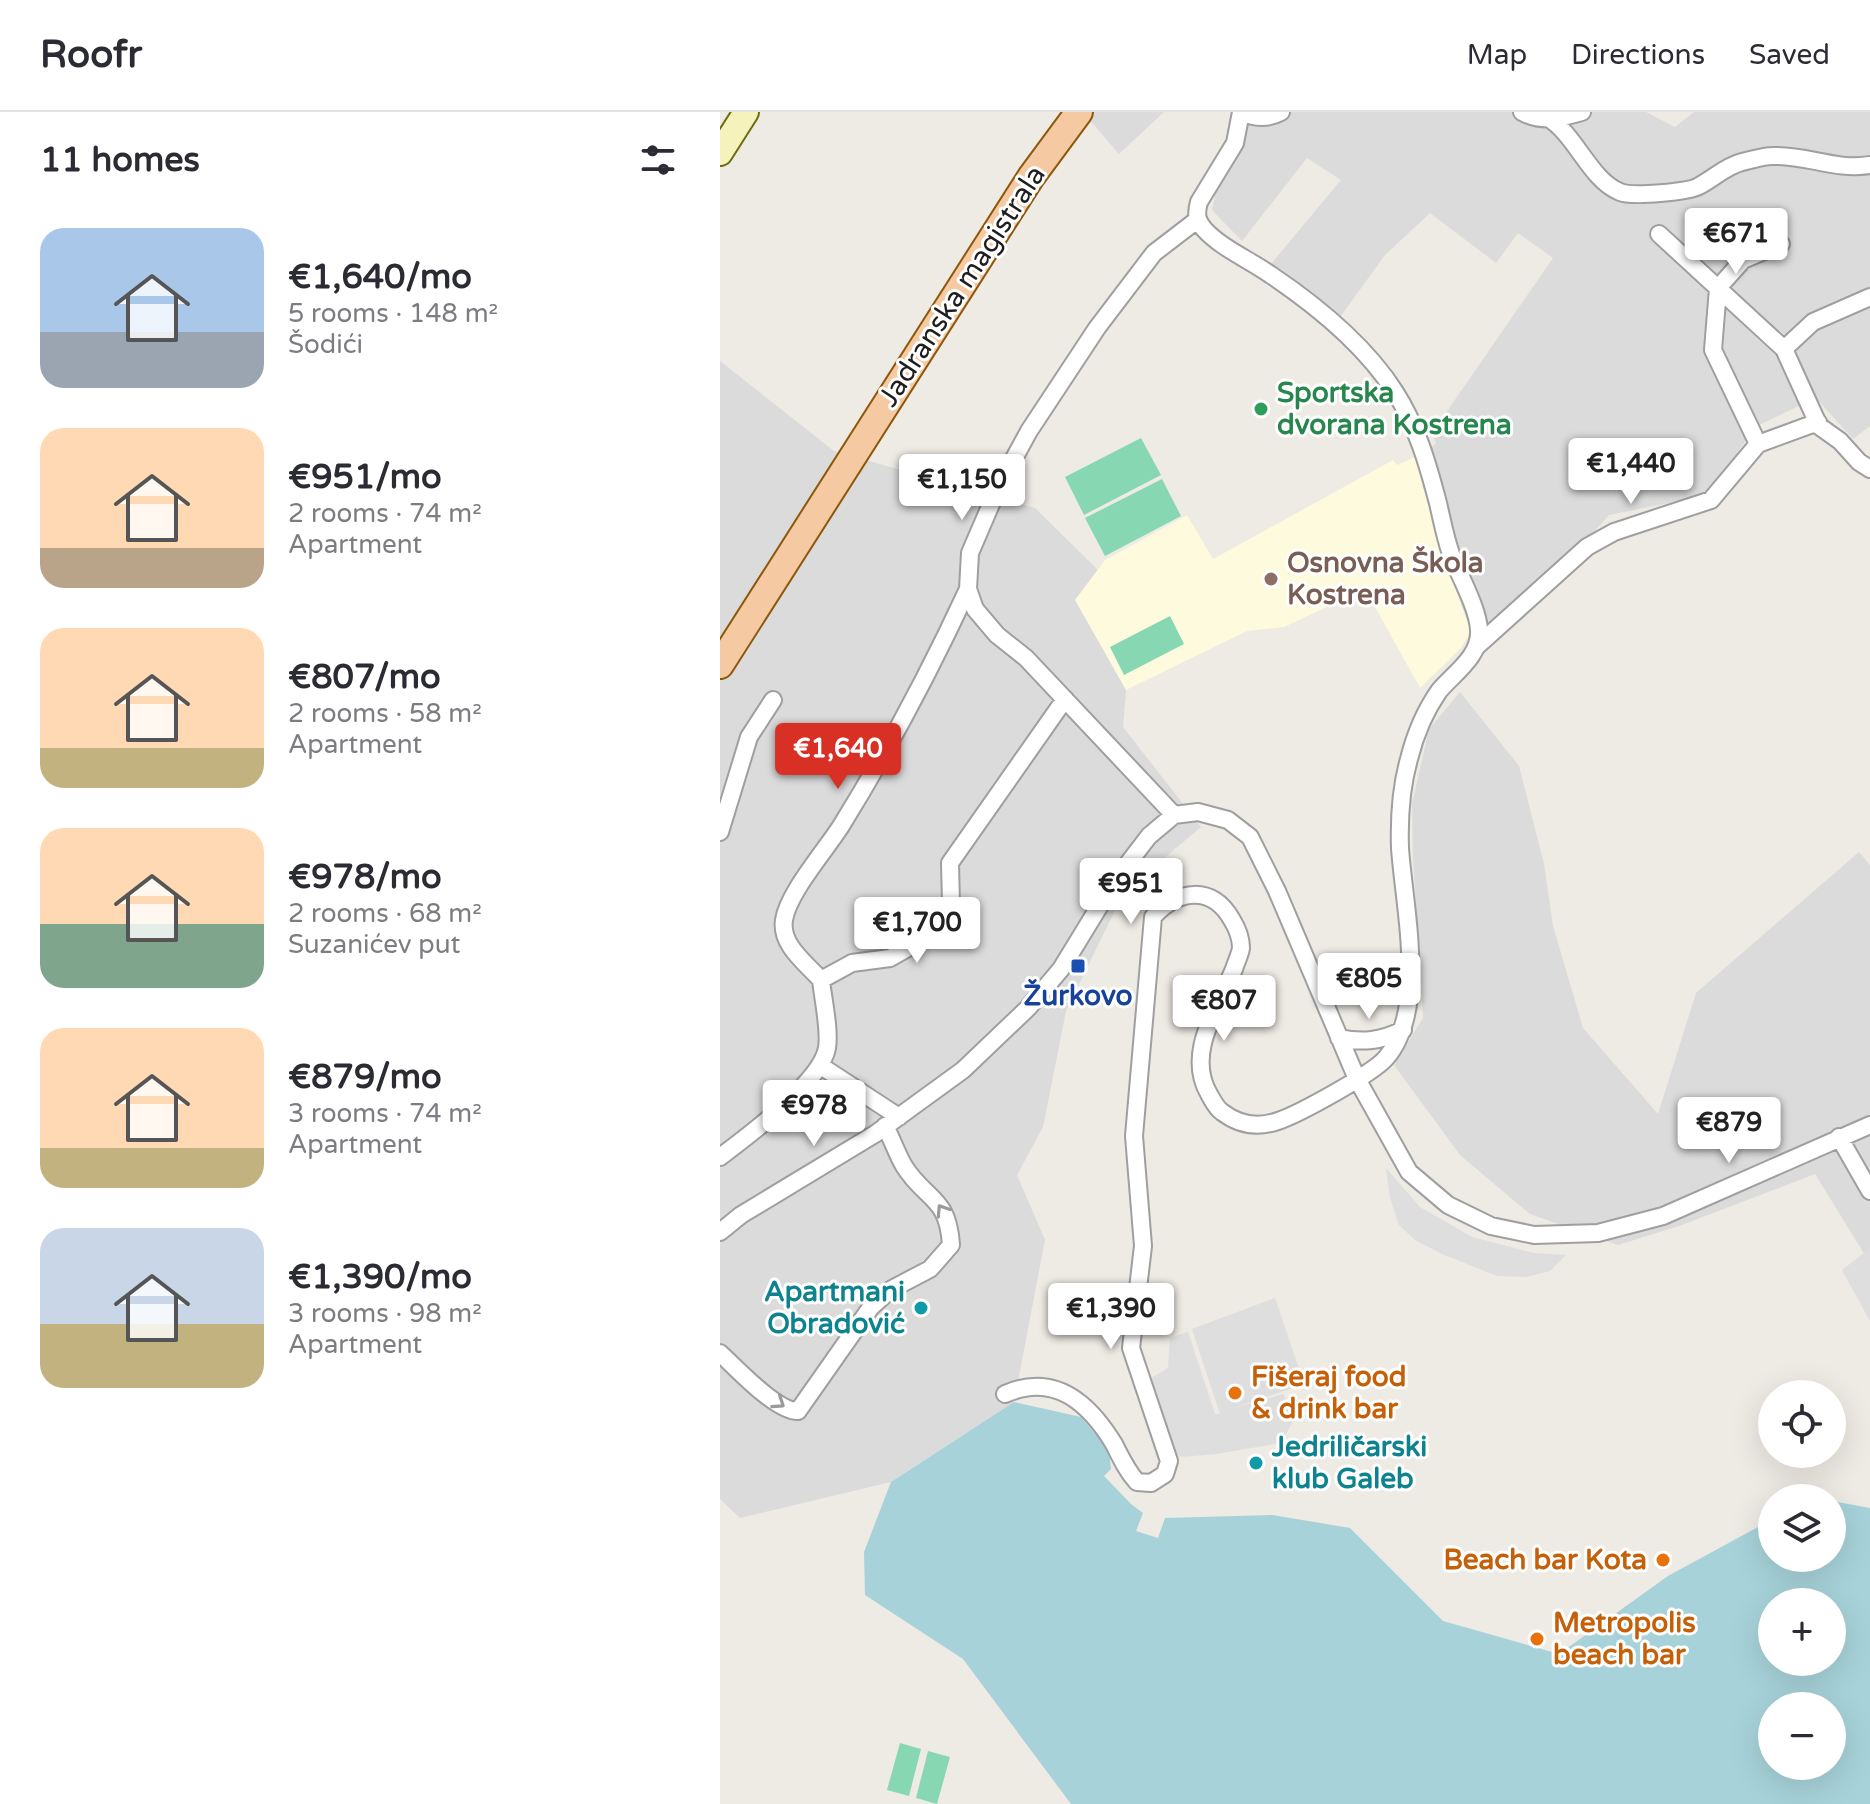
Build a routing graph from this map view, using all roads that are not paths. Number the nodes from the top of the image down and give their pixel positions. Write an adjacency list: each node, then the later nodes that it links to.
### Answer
1 (746, 112): 8 (street)
2 (1079, 112): 21 (main road, Jadranska magistrala)
3 (1241, 112): 4 (street); 10 (street)
4 (1281, 112)
5 (1522, 112): 7 (street)
6 (1582, 112): 7 (street)
7 (1548, 118): 9 (street)
8 (720, 153)
9 (1870, 165)
10 (1197, 220): 19 (street); 20 (street)
11 (1659, 234): 13 (street)
12 (1781, 244): 13 (street)
13 (1718, 288): 15 (street); 17 (street)
14 (1870, 297): 15 (street)
15 (1784, 349): 16 (street)
16 (1818, 422): 17 (street); 18 (street)
17 (1758, 444): 20 (street)
18 (1870, 469)
19 (968, 589): 22 (street); 26 (street)
20 (1475, 648): 27 (street)
21 (720, 665)
22 (1065, 699): 24 (street); 26 (street)
23 (773, 700): 25 (street)
24 (1174, 815): 28 (street); 31 (street)
25 (720, 832)
26 (821, 980): 29 (street)
27 (1403, 1030): 28 (street); 30 (street)
28 (1339, 1038): 30 (street)
29 (821, 1066): 31 (street); 34 (street)
30 (1357, 1079): 33 (street); 38 (street)
31 (892, 1122): 36 (street); 37 (street, one-way to 31)
32 (1870, 1125): 33 (street)
33 (1839, 1137): 35 (street)
34 (720, 1157)
35 (1870, 1191)
36 (720, 1232)
37 (720, 1353)
38 (1005, 1394)

